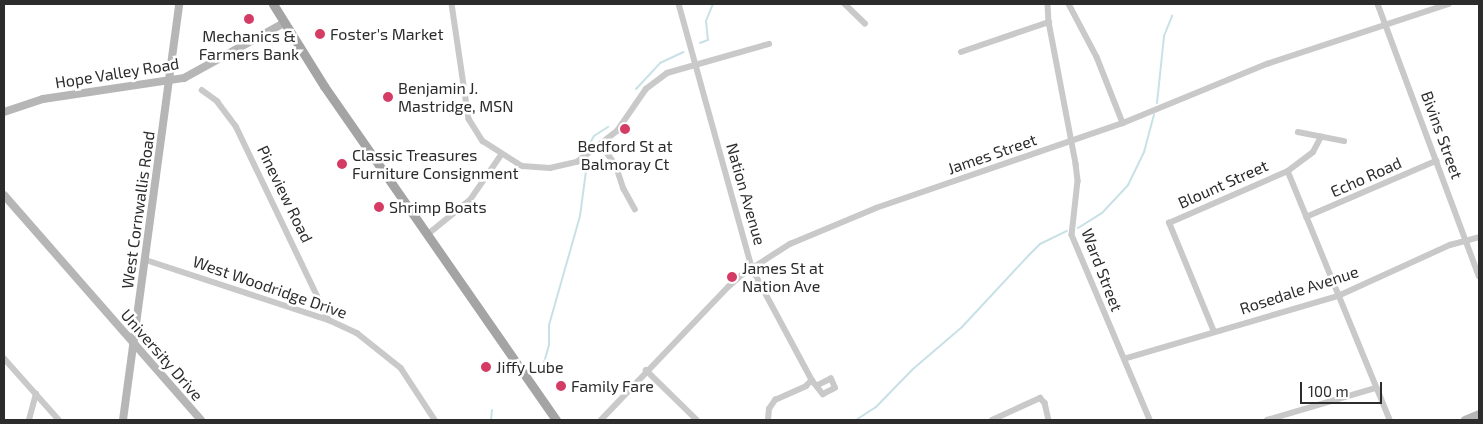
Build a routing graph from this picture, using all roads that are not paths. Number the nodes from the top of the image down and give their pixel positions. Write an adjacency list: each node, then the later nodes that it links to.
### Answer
1 (179, 4): 17 (street, West Cornwallis Road)
2 (274, 4): 12 (main road)
3 (452, 4): 26 (street)
4 (679, 4): 16 (street, Nation Avenue)
5 (845, 4): 10 (street)
6 (1048, 4): 11 (street, Ward Street)
7 (1069, 4): 20 (street)
8 (1378, 4): 13 (street, Bivins Street)
9 (1448, 4): 13 (street, James Street)
10 (865, 22)
11 (1049, 22): 15 (street); 23 (street, Ward Street)
12 (284, 23): 17 (street, Hope Valley Road); 32 (main road)
13 (1386, 24): 20 (street, James Street); 27 (street, Bivins Street)
14 (769, 44): 16 (street)
15 (961, 52)
16 (696, 64): 25 (street); 36 (street, Nation Avenue)
17 (170, 82): 19 (street, Hope Valley Road); 35 (street, West Cornwallis Road)
18 (202, 90): 39 (street, Pineview Road)
19 (4, 112)
20 (1123, 123): 23 (street, James Street)
21 (1298, 132): 22 (street)
22 (1321, 137): 24 (street); 28 (street, Blount Street)
23 (1072, 141): 36 (street, James Street); 43 (street, Ward Street)
24 (1344, 141)
25 (601, 145): 26 (street); 30 (street)
26 (501, 155): 32 (street)
27 (1436, 161): 31 (street, Echo Road); 34 (street, Bivins Street)
28 (1288, 171): 31 (street); 40 (street, Blount Street)
29 (4, 195): 41 (street, University Drive)
30 (635, 209)
31 (1306, 217): 38 (street)
32 (427, 235): 55 (main road)
33 (1479, 237): 34 (street, Rosedale Avenue)
34 (1466, 241): 37 (street, Bivins Street); 38 (street, Rosedale Avenue)
35 (146, 260): 39 (street, West Woodridge Drive); 41 (street, West Cornwallis Road)
36 (752, 268): 44 (street, James Street); 45 (street, Nation Avenue)
37 (1479, 276)
38 (1338, 296): 40 (street, Rosedale Avenue); 47 (street)
39 (329, 320): 54 (street, West Woodridge Drive)
40 (1214, 332): 43 (street, Rosedale Avenue)
41 (133, 344): 52 (street, West Cornwallis Road); 53 (street, University Drive)
42 (4, 358): 48 (street)
43 (1124, 359): 61 (street, Ward Street)
44 (646, 370): 56 (street, James Street); 57 (street)
45 (812, 380): 46 (street); 58 (street)
46 (819, 385)
47 (1376, 388): 62 (street); 63 (street)
48 (36, 394): 50 (street); 51 (street)
49 (1479, 414): 64 (street)
50 (29, 420)
51 (59, 420)
52 (123, 420)
53 (200, 420)
54 (435, 420)
55 (556, 420)
56 (601, 420)
57 (697, 420)
58 (768, 420)
59 (992, 420): 60 (street)
60 (1049, 420)
61 (1150, 420)
62 (1267, 420)
63 (1390, 420)
64 (1465, 420)

